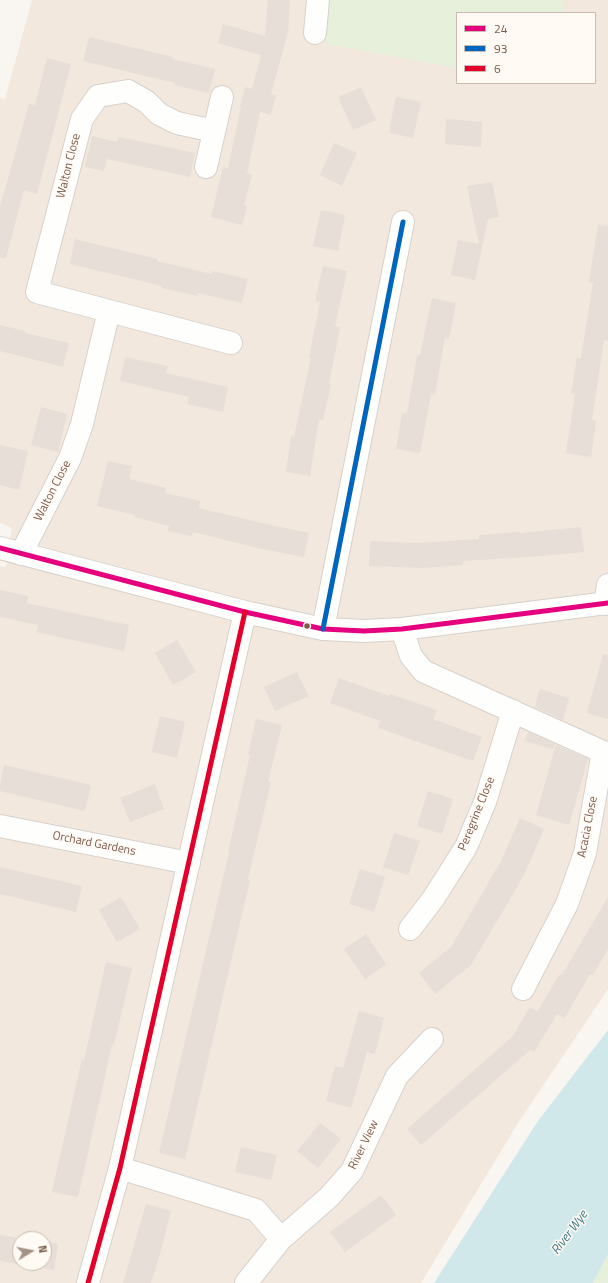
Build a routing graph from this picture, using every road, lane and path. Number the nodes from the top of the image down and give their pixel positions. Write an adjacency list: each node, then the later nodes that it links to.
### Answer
1 (318, 0): 2 (street)
2 (315, 34)
3 (222, 97): 4 (street)
4 (214, 131): 5 (street); 7 (street, Walton Close)
5 (206, 166)
6 (403, 222): 13 (street)
7 (109, 311): 8 (street, Walton Close); 10 (street, Walton Close)
8 (231, 343)
9 (0, 548): 10 (street)
10 (21, 554): 12 (street)
11 (607, 597): 14 (street)
12 (245, 612): 13 (street); 18 (street)
13 (323, 629): 14 (street)
14 (402, 629): 15 (street, Acacia Close)
15 (513, 711): 16 (street, Acacia Close); 19 (street, Peregrine Close)
16 (605, 752): 20 (street, Acacia Close)
17 (0, 826): 18 (street, Orchard Gardens)
18 (189, 863): 22 (street)
19 (410, 929)
20 (522, 989)
21 (432, 1038): 23 (street, River View)
22 (120, 1168): 23 (street); 24 (street)
23 (281, 1239): 25 (street, River View)
24 (88, 1283)
25 (246, 1283)

